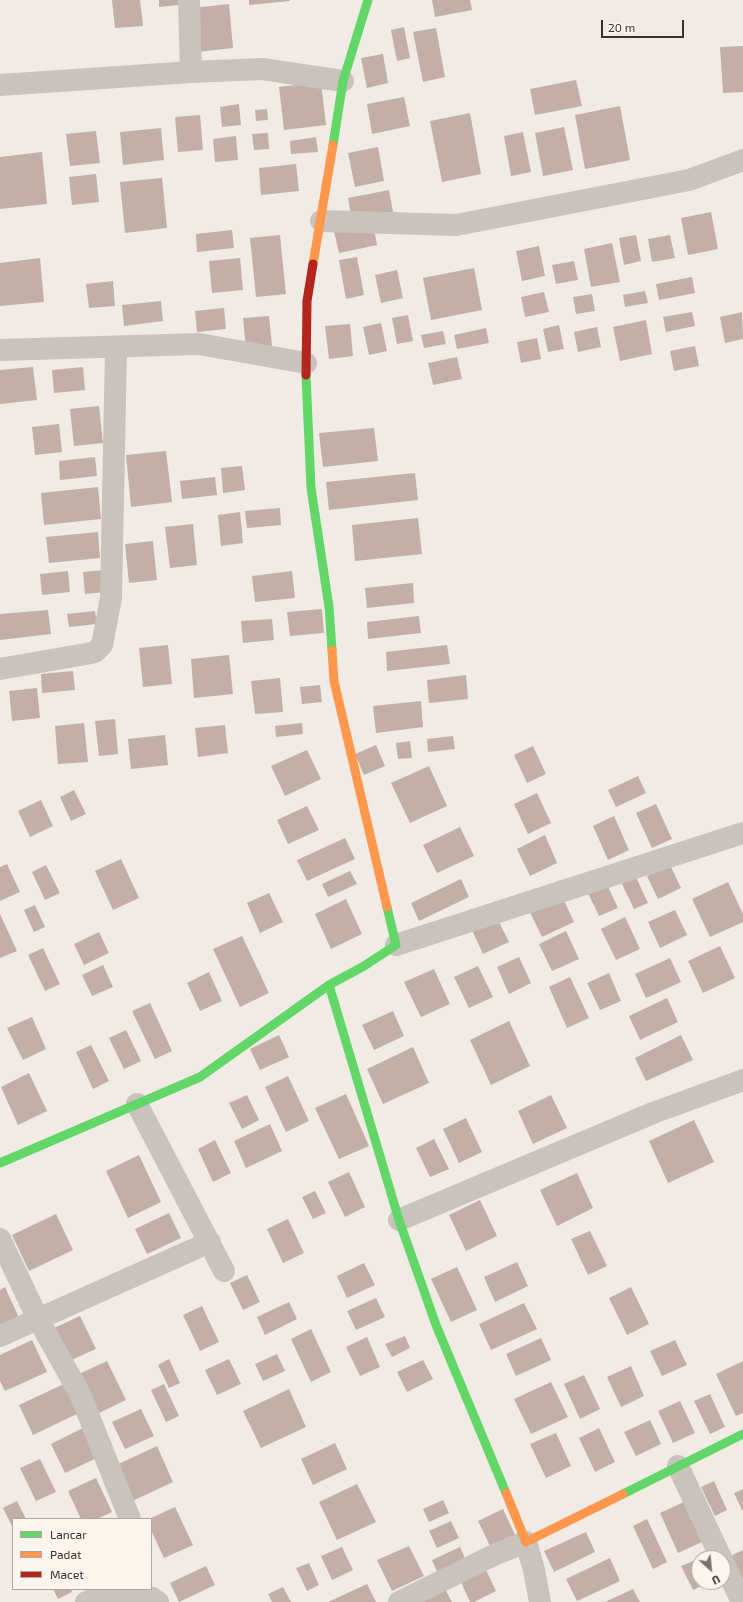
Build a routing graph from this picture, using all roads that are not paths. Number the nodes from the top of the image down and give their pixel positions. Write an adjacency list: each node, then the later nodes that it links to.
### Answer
1 (189, 0): 3 (street)
2 (368, 0): 4 (street)
3 (191, 72): 4 (street); 5 (street)
4 (343, 81): 7 (street)
5 (0, 85)
6 (743, 160): 7 (street)
7 (321, 221): 10 (street)
8 (116, 348): 9 (street); 10 (street); 11 (street)
9 (0, 350)
10 (306, 363): 13 (street)
11 (0, 669)
12 (743, 833): 13 (street)
13 (396, 945): 14 (street)
14 (329, 985): 16 (street); 18 (street)
15 (743, 1080): 18 (street)
16 (137, 1104): 17 (street); 20 (street)
17 (0, 1163)
18 (399, 1220): 27 (street)
19 (0, 1239): 22 (street)
20 (210, 1242): 21 (street); 22 (street)
21 (224, 1271)
22 (38, 1318): 23 (street); 26 (street)
23 (0, 1336)
24 (743, 1434): 25 (street)
25 (678, 1466): 27 (street); 28 (street)
26 (130, 1518)
27 (526, 1542): 32 (street); 33 (street)
28 (717, 1550)
29 (731, 1579): 34 (street)
30 (153, 1596): 31 (street)
31 (86, 1602)
32 (399, 1602)
33 (540, 1602)
34 (742, 1602)

